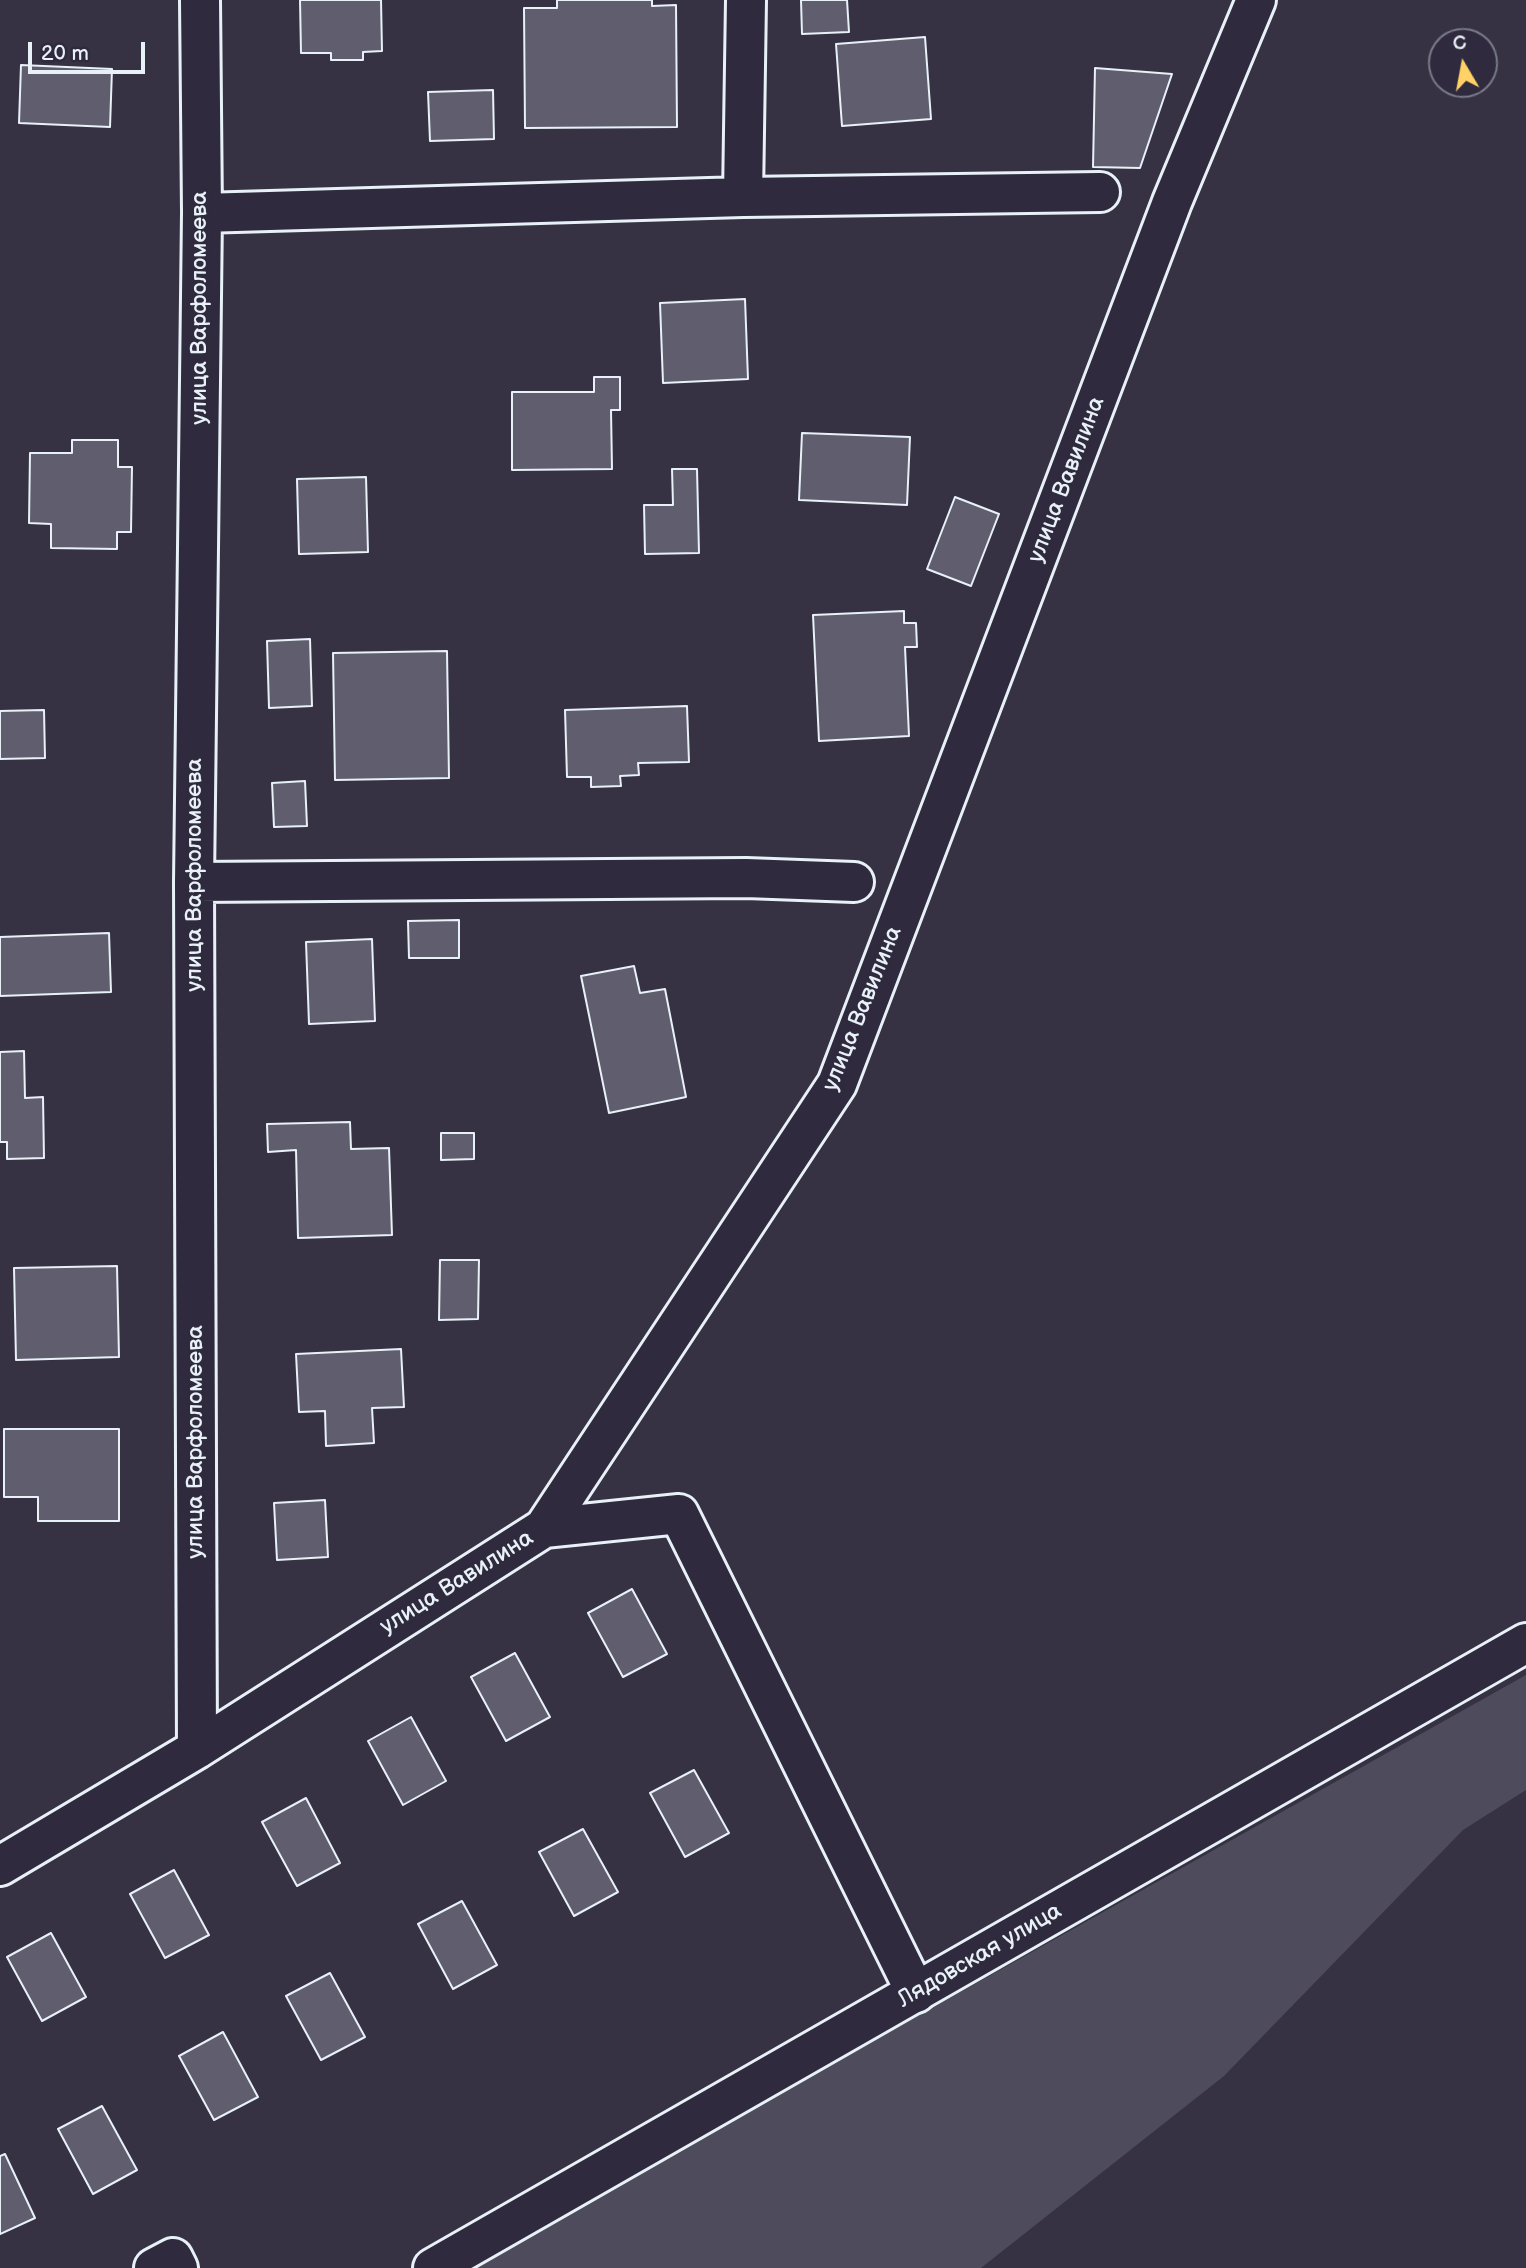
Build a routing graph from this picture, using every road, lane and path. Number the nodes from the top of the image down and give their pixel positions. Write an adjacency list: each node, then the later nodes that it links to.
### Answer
1 (200, 0): 6 (street, улица Варфоломеева)
2 (746, 0): 5 (street)
3 (1256, 0): 9 (street, улица Вавилина)
4 (1100, 192): 5 (street)
5 (743, 197): 6 (street)
6 (202, 213): 7 (street, улица Варфоломеева)
7 (194, 882): 8 (street); 11 (street, улица Варфоломеева)
8 (854, 882)
9 (544, 1528): 11 (street, улица Вавилина); 13 (street)
10 (1526, 1643): 13 (street, Лядовская улица)
11 (197, 1749): 12 (street, улица Вавилина)
12 (0, 1866)
13 (916, 1993): 16 (street, Лядовская улица)
14 (154, 2268): 15 (street)
15 (178, 2268)
16 (433, 2268)

